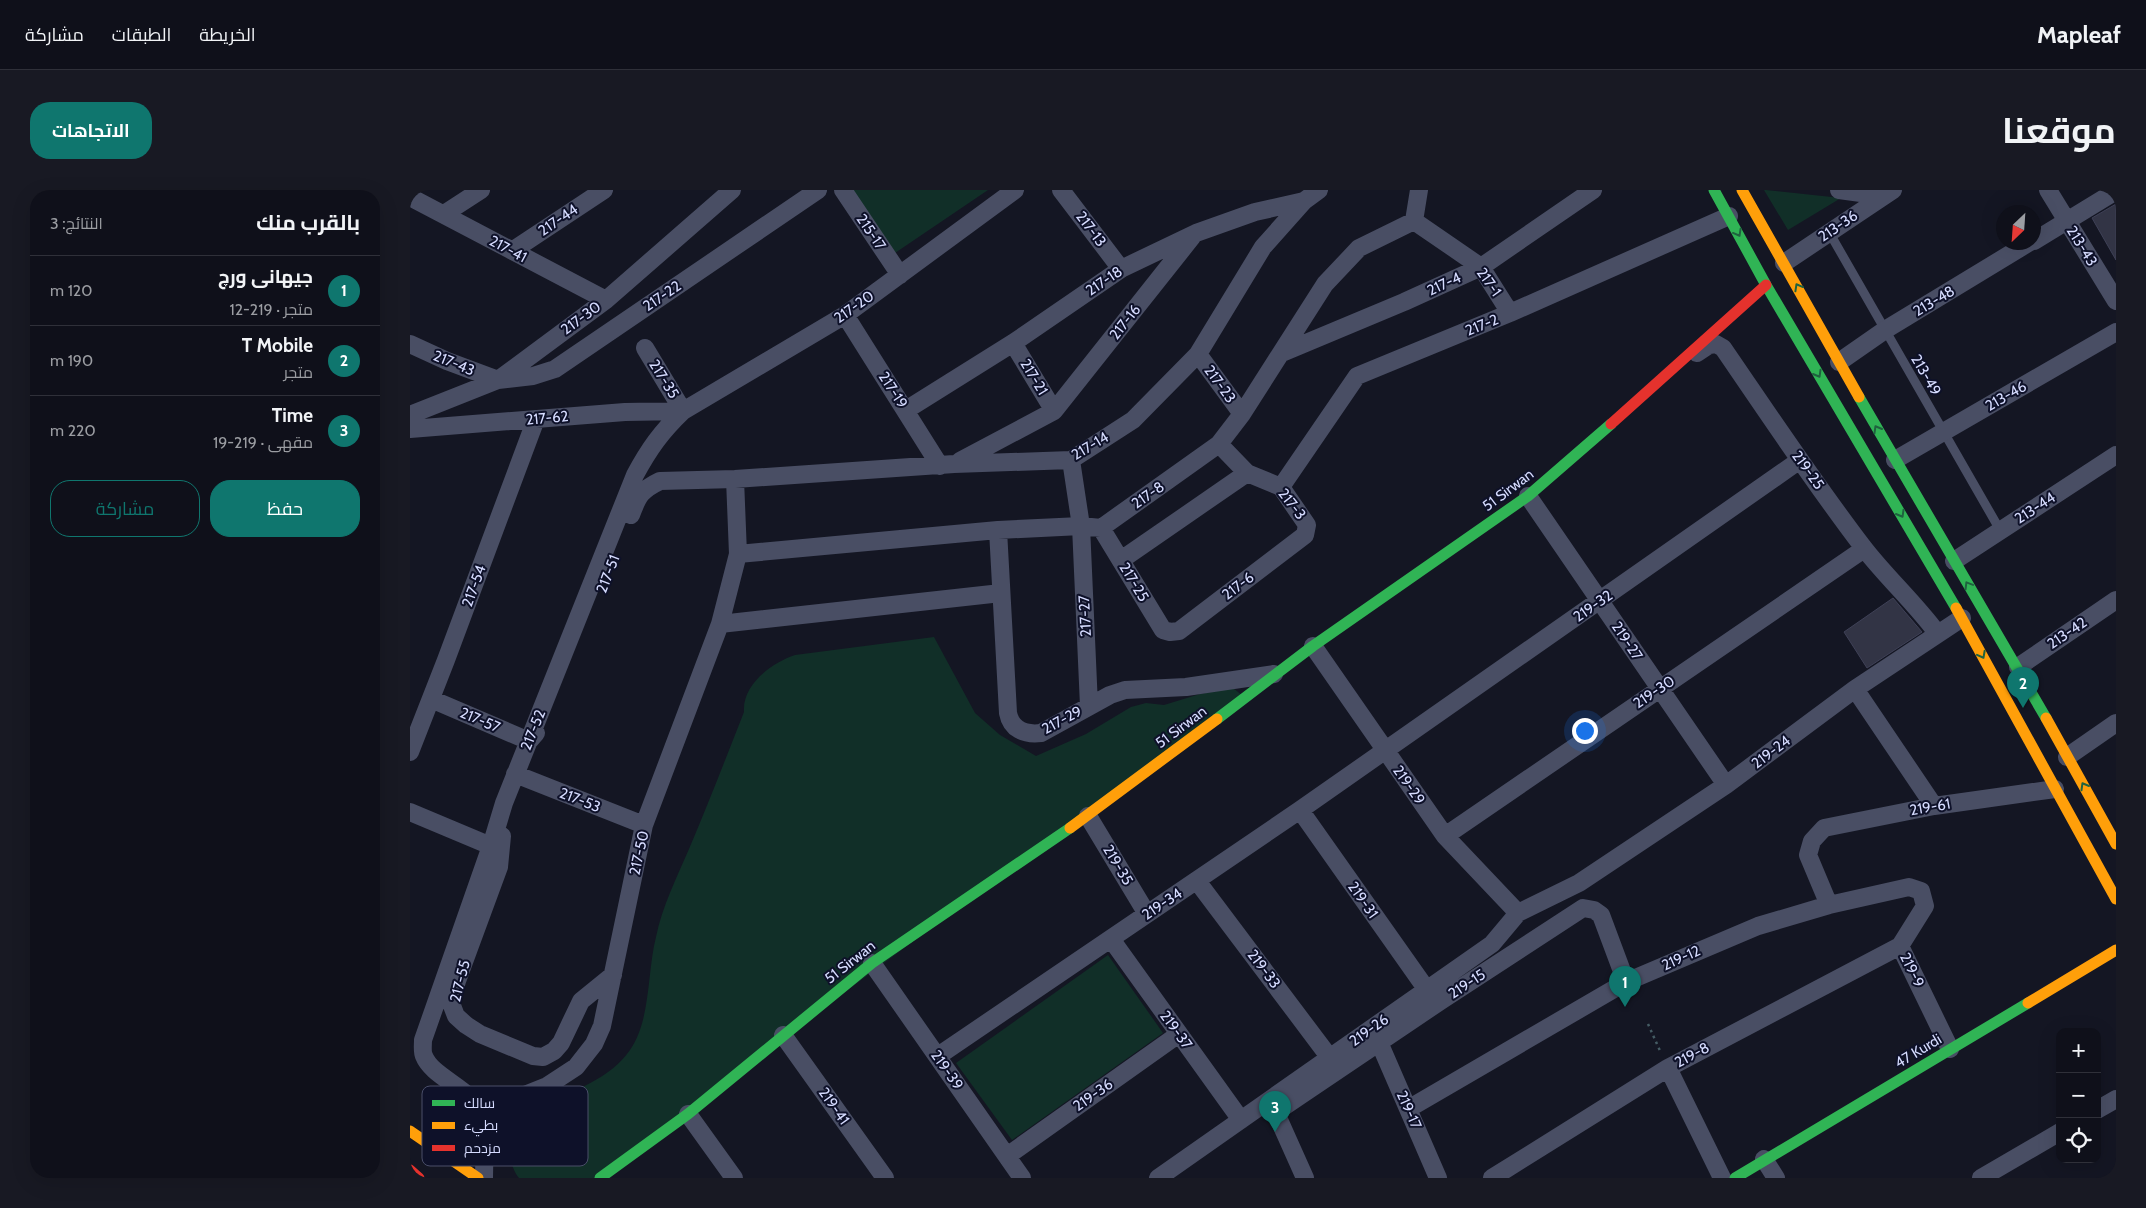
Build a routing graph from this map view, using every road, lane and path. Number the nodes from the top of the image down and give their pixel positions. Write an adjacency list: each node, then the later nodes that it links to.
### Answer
1 (481, 190): 19 (street)
2 (604, 190): 27 (street, 217-44)
3 (732, 190): 33 (street, 217-30)
4 (818, 190): 46 (street, 217-22)
5 (843, 190): 31 (street, 215-17)
6 (1061, 190): 30 (street, 217-13)
7 (1320, 190): 18 (street, 217-18)
8 (1419, 190): 21 (street)
9 (1593, 190): 29 (street, 217-4)
10 (1714, 190): 20 (main road)
11 (1742, 190): 28 (main road)
12 (1839, 190): 16 (street)
13 (2048, 190): 22 (street, 213-43)
14 (1012, 191): 31 (street, 217-20)
15 (2116, 191): 22 (street)
16 (1888, 193): 23 (street, 213-36)
17 (410, 197): 19 (street, 217-41)
18 (1304, 200): 24 (street, 217-18); 43 (street, 217-14)
19 (444, 214): 27 (street, 217-41)
20 (1729, 216): 32 (main road, one-way to 32); 35 (street, 217-2)
21 (1414, 221): 29 (street, 217-1); 42 (street, 217-8)
22 (2066, 221): 25 (street); 34 (street, 213-43)
23 (1829, 232): 28 (street, 213-36); 37 (lane, 213-49)
24 (1196, 233): 30 (street, 217-18); 49 (street, 217-16)
25 (2041, 236)
26 (2017, 250): 37 (street, 213-48)
27 (512, 251): 33 (street, 217-41)
28 (1784, 263): 44 (main road, one-way to 28)
29 (1481, 267): 35 (street, 217-1); 42 (street, 217-4)
30 (1121, 269): 39 (street, 217-18)
31 (900, 275): 36 (street, 217-20)
32 (1766, 284): 45 (main road, 51 Sirwan); 77 (main road, one-way to 77)
33 (606, 300): 46 (street, 217-30)
34 (2116, 301)
35 (1510, 313): 63 (street, 217-2)
36 (846, 315): 47 (street, 217-19); 48 (street, 217-20)
37 (1885, 330): 44 (street, 213-48); 54 (lane, 213-49)
38 (2116, 332): 54 (street, 213-46)
39 (1013, 343): 47 (street, 217-18); 49 (street, 217-21)
40 (410, 344): 46 (street, 217-43)
41 (645, 348): 48 (street, 217-35)
42 (1282, 353): 51 (street, 217-8)
43 (1198, 354): 51 (street, 217-23); 57 (street, 217-14)
44 (1839, 362): 59 (main road, one-way to 44)
45 (1672, 370): 58 (street, 219-25); 64 (main road, 51 Sirwan)
46 (498, 380): 50 (street, 217-30)
47 (906, 410): 60 (street, 217-19)
48 (683, 411): 52 (street, 217-62); 89 (street, 217-52)
49 (1054, 411): 60 (street)
50 (410, 414)
51 (1242, 414): 55 (street, 217-8)
52 (536, 419): 53 (street, 217-62); 86 (street, 217-54)
53 (410, 429)
54 (1944, 432): 59 (street, 213-46); 68 (lane, 213-49)
55 (1219, 444): 61 (street, 217-3); 66 (street, 217-8)
56 (2116, 455): 68 (street, 213-44)
57 (1071, 460): 60 (street, 217-14); 65 (street, 217-27)
58 (1800, 460): 70 (street, 219-25); 76 (street, 219-32)
59 (1895, 460): 73 (main road)
60 (947, 465): 62 (street, 217-14)
61 (1247, 474): 63 (street, 217-3); 72 (street)
62 (735, 480): 71 (street, 217-50); 89 (street, 217-51)
63 (1281, 487): 69 (street, 217-3)
64 (1528, 496): 76 (street, 219-27); 81 (main road, 51 Sirwan)
65 (1081, 526): 66 (street); 67 (street); 87 (street, 217-27)
66 (1101, 528): 72 (street, 217-25)
67 (998, 530): 71 (street); 74 (street, 217-29)
68 (2000, 530): 73 (street, 213-44)
69 (1305, 535): 79 (street, 217-6)
70 (1864, 549): 80 (street, 219-25); 84 (street, 219-30)
71 (738, 554): 78 (street, 217-50)
72 (1121, 560): 79 (street, 217-25)
73 (1954, 561): 82 (main road, one-way to 73)
74 (1001, 593): 78 (street); 87 (street, 217-29)
75 (2116, 600): 82 (street, 213-42)
76 (1600, 601): 84 (street, 219-27); 90 (street, 219-32)
77 (1962, 618): 80 (street, 219-24); 95 (main road, one-way to 95)
78 (720, 624): 103 (street, 217-50)
79 (1170, 632)
80 (1938, 633): 85 (street, 219-24)
81 (1313, 646): 83 (main road, 51 Sirwan); 90 (street, 219-29)
82 (2018, 666): 92 (main road)
83 (1277, 674): 87 (street, 217-29); 101 (main road, 51 Sirwan)
84 (1660, 688): 94 (street, 219-27); 104 (street, 219-30)
85 (1855, 689): 94 (street, 219-24); 98 (street)
86 (430, 699): 89 (street, 217-57); 91 (street, 217-54)
87 (1089, 706)
88 (2116, 723): 92 (street)
89 (529, 741): 93 (street, 217-52)
90 (1386, 751): 99 (street, 219-34); 104 (street, 219-29)
91 (410, 752)
92 (2068, 757): 97 (main road, one-way to 92)
93 (515, 774): 96 (street, 217-52); 103 (street, 217-53)
94 (1726, 785): 110 (street, 219-24)
95 (2055, 789): 98 (street, 219-61); 102 (main road)
96 (504, 803): 106 (street, 217-52); 120 (street, 217-55)
97 (2095, 804): 102 (main road); 105 (main road)
98 (1934, 806): 113 (street, 219-61)
99 (1300, 810): 109 (street, 219-34); 122 (street, 219-31)
100 (410, 812): 106 (street)
101 (1088, 816): 115 (street, 219-35); 119 (main road, 51 Sirwan)
102 (2071, 819): 108 (main road)
103 (644, 825): 120 (street, 217-50)
104 (1445, 836): 114 (street, 219-29)
105 (2116, 844)
106 (491, 846): 131 (street, 217-52)
107 (2110, 863): 108 (main road)
108 (2104, 879): 112 (main road)
109 (1197, 881): 115 (street, 219-34); 129 (street, 219-33)
110 (1579, 883): 114 (street, 219-26)
111 (1921, 891): 113 (street, 219-12); 117 (street, 219-9)
112 (2116, 899)
113 (1829, 905): 121 (street, 219-12)
114 (1518, 912): 122 (street, 219-26)
115 (1148, 914): 116 (street, 219-34)
116 (1111, 939): 125 (street, 219-37); 128 (street, 219-34)
117 (1900, 946): 127 (street, 219-9); 130 (street, 219-8)
118 (2116, 950): 127 (main road, 47 Kurdi)
119 (872, 963): 124 (main road, 51 Sirwan); 128 (street, 219-39)
120 (613, 975): 132 (street, 217-50)
121 (1626, 982): 126 (street, 219-15); 136 (street, 219-12)
122 (1427, 990): 129 (street, 219-26)
123 (1648, 1024): 130 (path)
124 (783, 1034): 137 (main road, 51 Sirwan); 150 (street, 219-41)
125 (1179, 1034): 138 (street, 219-37); 142 (street, 219-36)
126 (1379, 1042): 134 (street, 219-15); 136 (street, 219-17)
127 (1950, 1049): 143 (main road, 47 Kurdi)
128 (938, 1056): 142 (street, 219-39)
129 (1330, 1058): 134 (street, 219-26)
130 (1668, 1068): 155 (street, 219-8); 156 (street)
131 (456, 1086)
132 (547, 1086)
133 (2116, 1099): 135 (street)
134 (1273, 1106): 138 (street, 219-26); 153 (street)
135 (2101, 1108)
136 (1408, 1109): 154 (street, 219-17)
137 (688, 1114): 148 (main road, 51 Sirwan); 149 (street)
138 (1241, 1120): 152 (street, 219-26)
139 (410, 1131): 141 (main road)
140 (2056, 1134): 159 (street)
141 (422, 1139)
142 (1007, 1156): 151 (street, 219-39)
143 (1764, 1159): 157 (main road, 47 Kurdi); 158 (street)
144 (461, 1166): 147 (main road)
145 (410, 1170): 146 (main road)
146 (420, 1178)
147 (478, 1178)
148 (600, 1178)
149 (734, 1178)
150 (885, 1178)
151 (1022, 1178)
152 (1158, 1178)
153 (1305, 1178)
154 (1438, 1178)
155 (1492, 1178)
156 (1722, 1178)
157 (1735, 1178)
158 (1776, 1178)
159 (1981, 1178)

